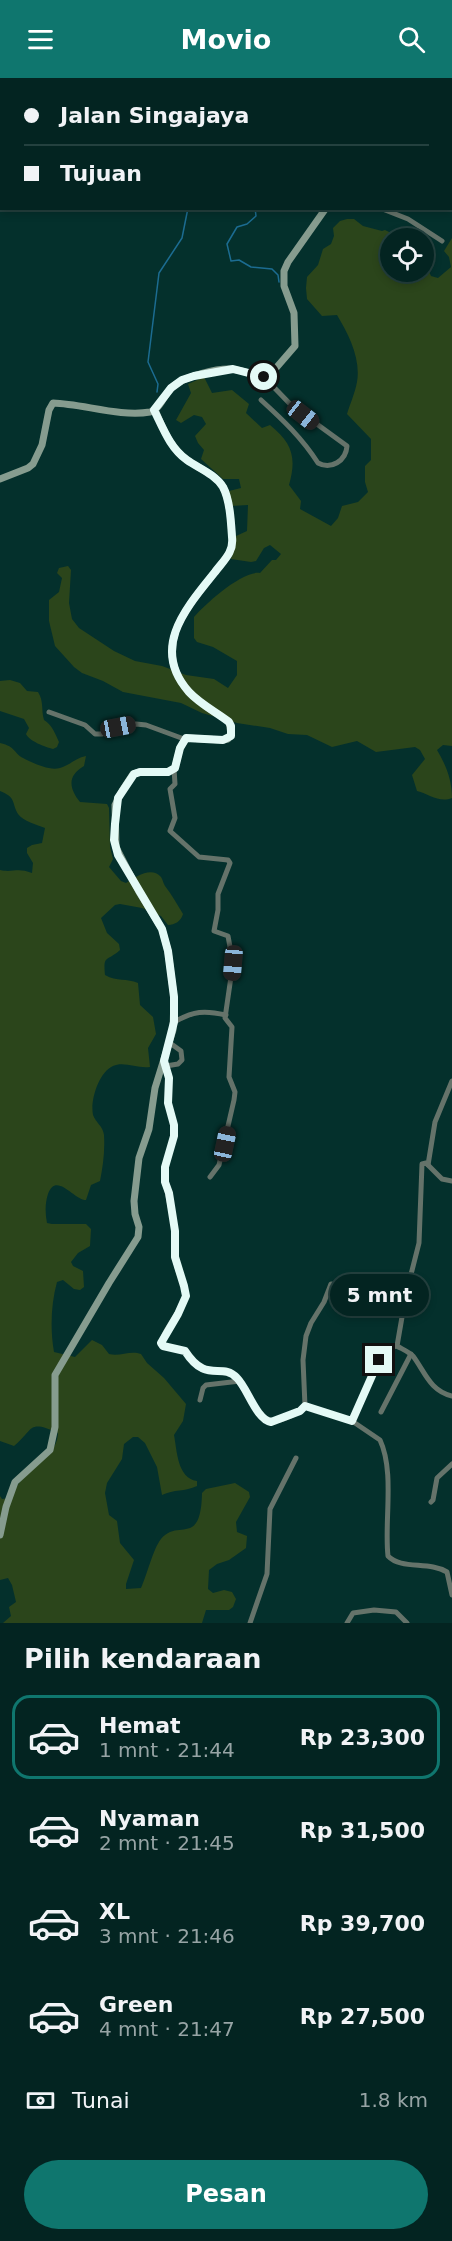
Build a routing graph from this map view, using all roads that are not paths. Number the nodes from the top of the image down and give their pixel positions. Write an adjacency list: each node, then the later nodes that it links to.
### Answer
1 (325, 210): 4 (street)
2 (385, 210): 3 (street)
3 (442, 241)
4 (264, 377): 5 (street); 6 (street)
5 (261, 400)
6 (154, 410): 7 (street); 9 (street)
7 (0, 479)
8 (49, 712): 9 (street)
9 (184, 739): 10 (street)
10 (174, 770): 11 (street); 12 (street)
11 (226, 1015): 12 (street); 17 (street)
12 (174, 1022): 13 (street)
13 (170, 1043): 14 (street); 14 (street)
14 (165, 1063): 22 (street); 31 (street)
15 (452, 1081): 16 (street)
16 (428, 1165): 18 (street); 19 (street)
17 (210, 1177)
18 (452, 1181)
19 (406, 1294): 20 (street); 25 (street)
20 (397, 1346): 21 (street); 27 (street)
21 (411, 1354): 23 (street); 26 (street)
22 (240, 1381): 24 (street); 25 (street)
23 (452, 1396)
24 (200, 1400)
25 (305, 1406): 27 (street)
26 (381, 1412)
27 (352, 1421): 32 (street)
28 (296, 1458): 33 (street)
29 (452, 1464): 30 (street)
30 (431, 1502)
31 (0, 1535)
32 (452, 1595)
33 (250, 1623)
34 (347, 1623): 35 (street)
35 (407, 1623)

